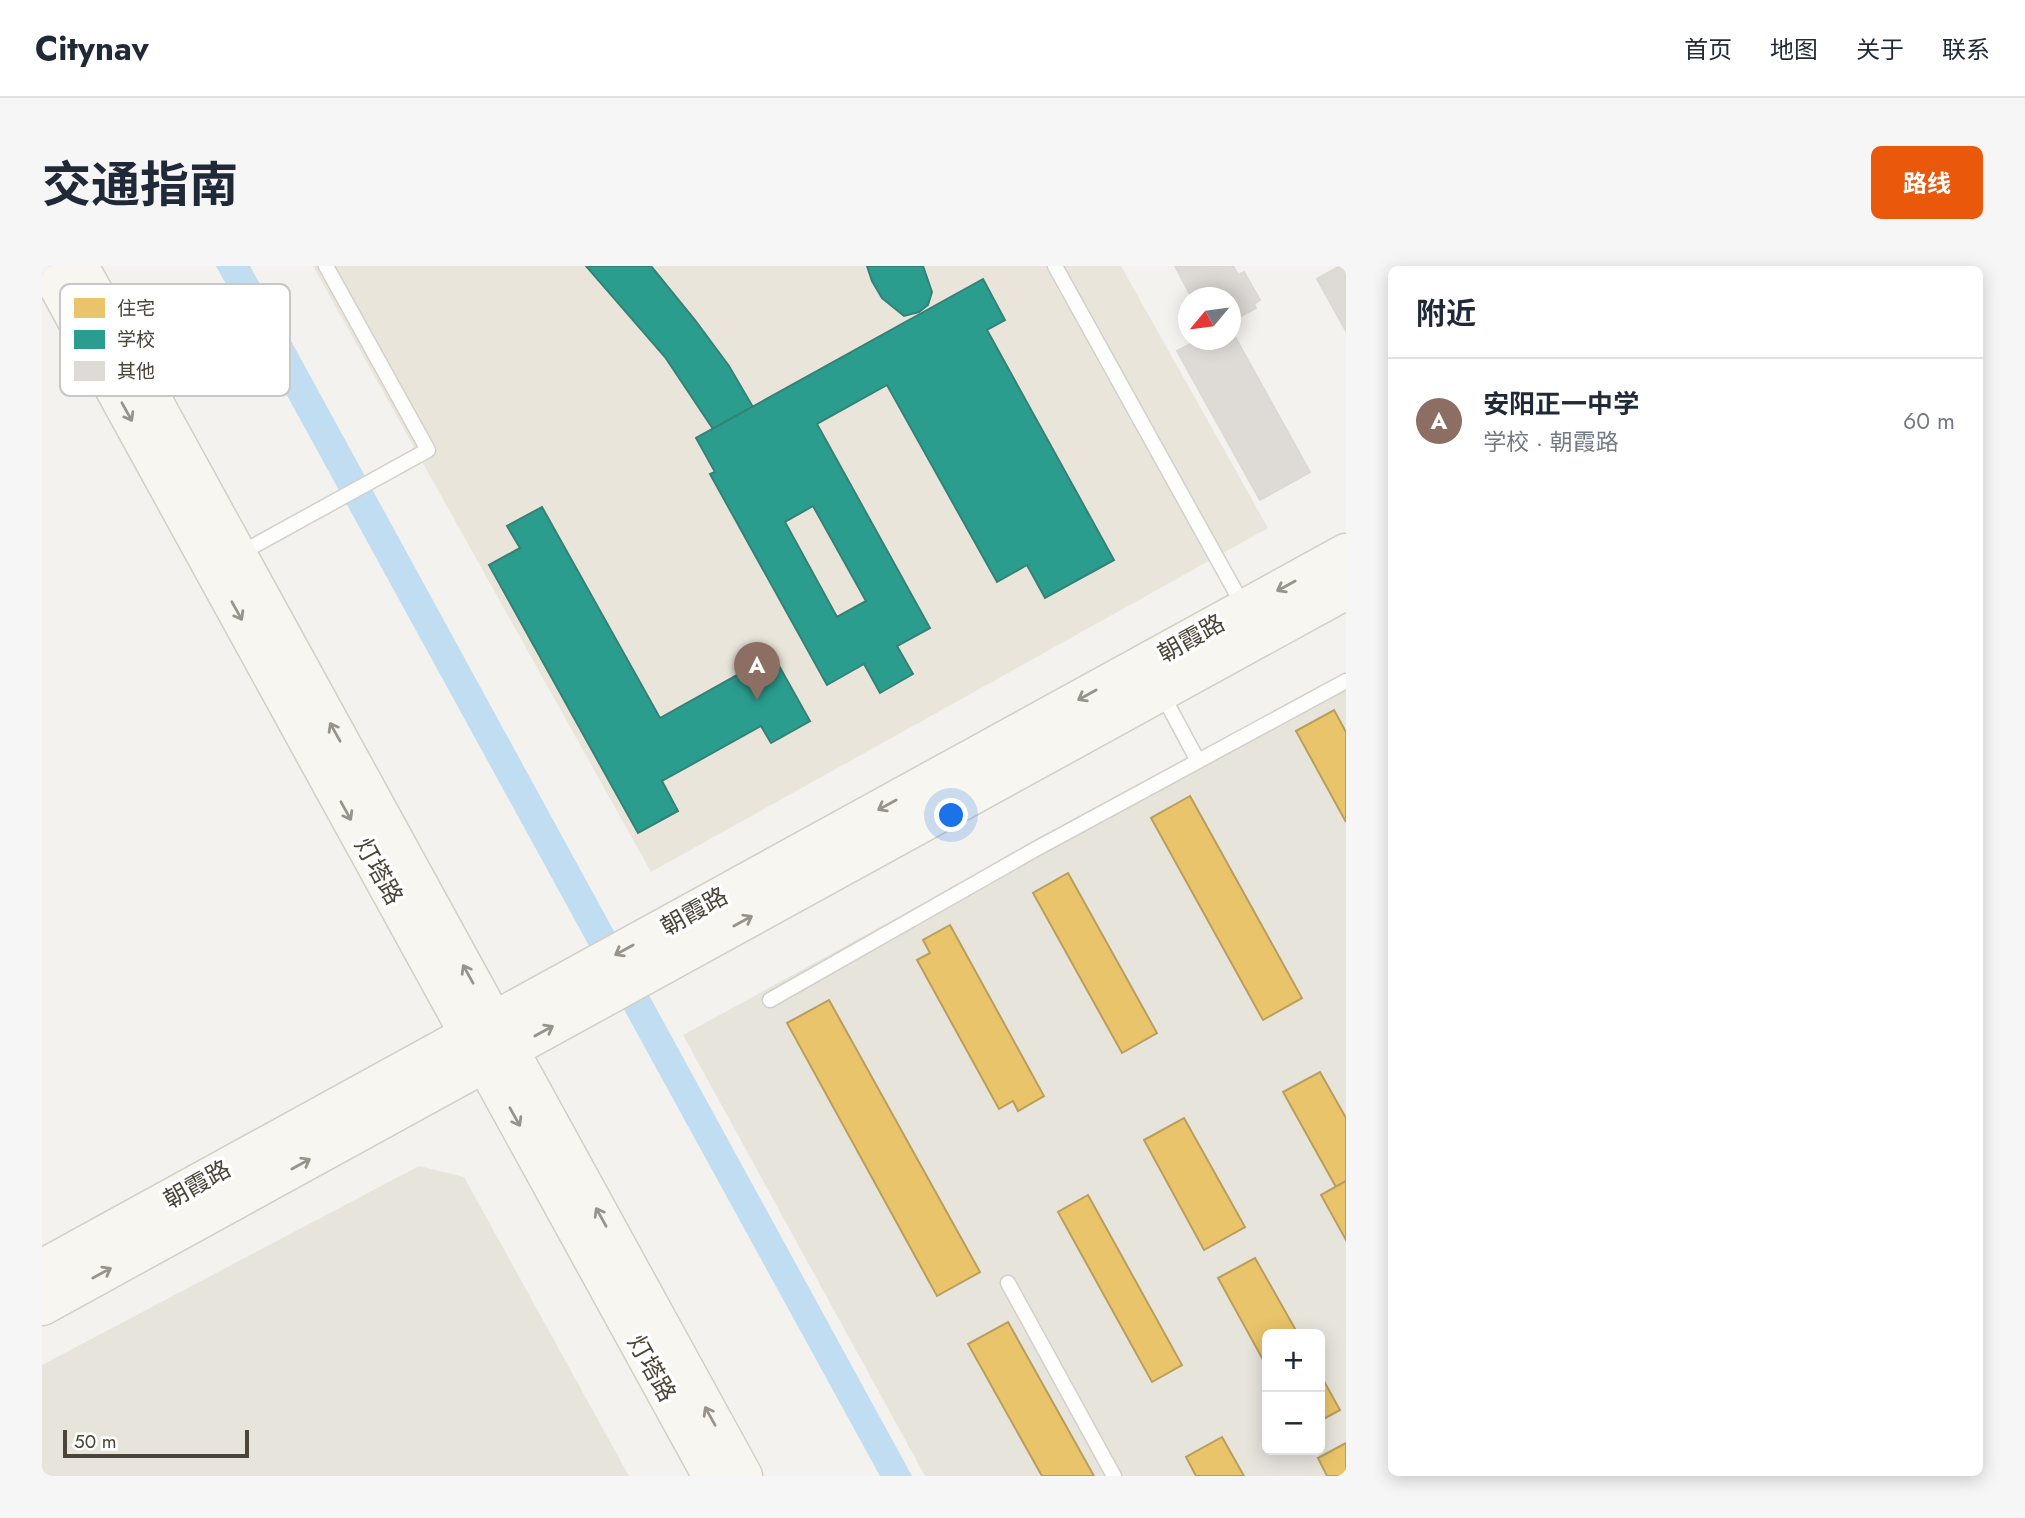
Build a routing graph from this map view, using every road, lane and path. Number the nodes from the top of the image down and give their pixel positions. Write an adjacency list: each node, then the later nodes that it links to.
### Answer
1 (47, 266): 6 (street, 灯塔路, one-way to 6)
2 (79, 266): 5 (street, 灯塔路)
3 (326, 266): 10 (lane)
4 (1055, 266): 12 (lane)
5 (89, 284)
6 (60, 289)
7 (121, 396): 17 (street, 灯塔路, one-way to 17)
8 (150, 396): 10 (street, 灯塔路)
9 (1346, 553): 12 (street, 朝霞路, one-way to 12)
10 (237, 555): 17 (street, 灯塔路, one-way to 10)
11 (1346, 590): 14 (street, 朝霞路)
12 (1245, 608): 17 (street, 朝霞路, one-way to 17)
13 (1346, 681): 15 (lane)
14 (1161, 692): 15 (lane); 17 (street, 朝霞路, one-way to 14)
15 (1198, 761): 16 (lane)
16 (771, 1000)
17 (489, 1042): 18 (street, 朝霞路); 20 (street, 朝霞路, one-way to 17); 21 (street, 灯塔路, one-way to 21); 22 (street, 灯塔路, one-way to 17)
18 (42, 1269)
19 (1008, 1283): 23 (lane)
20 (42, 1306)
21 (712, 1476)
22 (743, 1476)
23 (1114, 1476)

